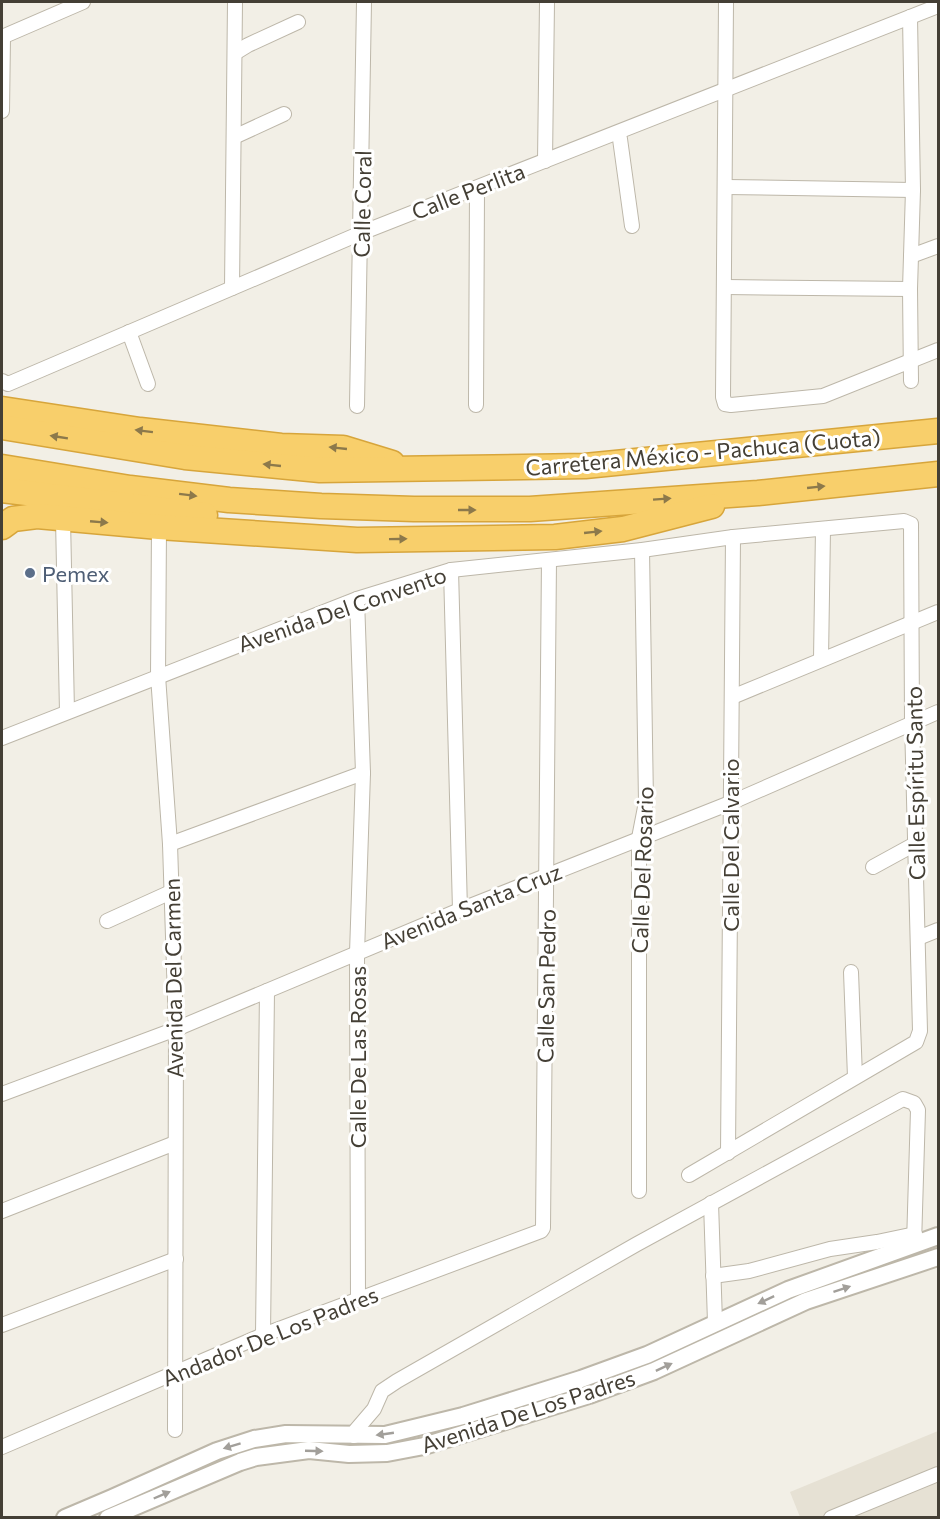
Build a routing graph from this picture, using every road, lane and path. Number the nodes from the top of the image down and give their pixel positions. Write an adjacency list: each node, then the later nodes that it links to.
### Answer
1 (83, 2): 10 (street)
2 (235, 2): 11 (street)
3 (364, 2): 22 (street, Calle Coral)
4 (547, 2): 17 (street)
5 (726, 2): 12 (street)
6 (925, 6): 7 (street, Calle Perlita); 8 (street, Calle Perlita)
7 (939, 6)
8 (910, 17): 12 (street, Calle Perlita); 20 (street)
9 (298, 22): 11 (street)
10 (2, 37): 13 (street)
11 (235, 53): 16 (street)
12 (725, 91): 15 (street, Calle Perlita); 18 (street)
13 (2, 111)
14 (284, 114): 16 (street)
15 (618, 133): 17 (street, Calle Perlita); 21 (street)
16 (234, 136): 26 (street)
17 (545, 161): 19 (street, Calle Perlita)
18 (726, 187): 20 (street); 25 (street)
19 (477, 189): 22 (street, Calle Perlita); 34 (street)
20 (913, 190): 24 (street)
21 (632, 226)
22 (361, 233): 26 (street, Calle Perlita); 35 (street, Calle Coral)
23 (939, 246): 24 (street)
24 (911, 256): 27 (street)
25 (726, 287): 27 (street); 30 (street)
26 (232, 288): 28 (street, Calle Perlita)
27 (910, 289): 30 (street)
28 (129, 332): 31 (street, Calle Perlita); 33 (street)
29 (939, 350): 30 (street)
30 (912, 360): 32 (street)
31 (2, 381)
32 (911, 381)
33 (148, 384)
34 (476, 405)
35 (357, 406)
36 (2, 410): 40 (highway, one-way to 36)
37 (2, 427): 40 (highway, Carretera México - Pachuca (Cuota), one-way to 37)
38 (939, 431): 40 (highway, Carretera México - Pachuca (Cuota))
39 (2, 467): 43 (highway, Carretera México - Pachuca (Cuota), one-way to 43)
40 (415, 470)
41 (939, 474): 43 (highway, Carretera México - Pachuca (Cuota), one-way to 41)
42 (2, 490): 50 (highway)
43 (758, 493): 50 (highway, one-way to 43)
44 (63, 519): 46 (highway); 47 (highway, one-way to 47); 60 (street)
45 (911, 524): 48 (street, Avenida Del Convento); 56 (street, Calle Espíritu Santo)
46 (2, 527)
47 (159, 527): 50 (highway); 58 (street, Avenida Del Carmen)
48 (824, 529): 49 (street, Avenida Del Convento); 57 (street)
49 (733, 537): 51 (street, Avenida Del Convento); 59 (street, Calle Del Calvario)
50 (357, 540)
51 (642, 550): 52 (street, Avenida Del Convento); 66 (street, Calle Del Rosario)
52 (549, 560): 53 (street, Avenida Del Convento); 70 (street, Calle San Pedro)
53 (451, 570): 54 (street, Avenida Del Convento); 72 (street)
54 (357, 599): 58 (street, Avenida Del Convento); 64 (street, Calle De Las Rosas)
55 (939, 612): 56 (street)
56 (913, 622): 57 (street); 62 (street, Calle Espíritu Santo)
57 (821, 659): 59 (street)
58 (158, 676): 60 (street, Avenida Del Convento); 67 (street, Avenida Del Carmen)
59 (732, 697): 65 (street, Calle Del Calvario)
60 (67, 712): 63 (street, Avenida Del Convento)
61 (939, 712): 62 (street, Avenida Santa Cruz)
62 (912, 722): 65 (street, Avenida Santa Cruz); 68 (street, Calle Espíritu Santo)
63 (2, 738)
64 (363, 773): 67 (street); 76 (street, Calle De Las Rosas)
65 (730, 803): 66 (street, Avenida Santa Cruz); 83 (street, Calle Del Calvario)
66 (639, 838): 70 (street, Avenida Santa Cruz); 85 (street, Calle Del Rosario)
67 (170, 844): 71 (street, Avenida Del Carmen)
68 (915, 844): 69 (street); 75 (street, Calle Espíritu Santo)
69 (873, 867)
70 (547, 875): 72 (street, Avenida Santa Cruz); 88 (street, Calle San Pedro)
71 (171, 892): 73 (street); 79 (street, Avenida Del Carmen)
72 (460, 910): 76 (street, Avenida Santa Cruz)
73 (107, 921)
74 (939, 930): 75 (street)
75 (918, 938): 80 (street, Calle Espíritu Santo)
76 (357, 953): 78 (street, Avenida Santa Cruz); 94 (street, Calle De Las Rosas)
77 (851, 972): 80 (street)
78 (267, 992): 79 (street, Avenida Santa Cruz); 97 (street)
79 (176, 1029): 81 (street, Avenida Santa Cruz); 82 (street, Avenida Del Carmen)
80 (855, 1077): 83 (street)
81 (2, 1094)
82 (175, 1143): 87 (street); 92 (street, Avenida Del Carmen)
83 (728, 1153): 84 (street)
84 (689, 1174)
85 (639, 1191)
86 (711, 1203): 90 (street); 93 (street); 100 (street)
87 (2, 1211)
88 (541, 1231): 94 (street, Andador De Los Padres)
89 (939, 1236): 90 (street, Avenida De Los Padres)
90 (914, 1239): 93 (street); 95 (street, Avenida De Los Padres, one-way to 95)
91 (939, 1257): 104 (street, Avenida De Los Padres, one-way to 91)
92 (176, 1259): 96 (street); 98 (street, Avenida Del Carmen)
93 (713, 1276): 95 (street)
94 (357, 1300): 97 (street, Andador De Los Padres)
95 (715, 1323): 100 (street, Avenida De Los Padres, one-way to 100)
96 (2, 1325)
97 (263, 1335): 98 (street, Andador De Los Padres)
98 (174, 1373): 99 (street, Avenida Del Carmen); 101 (street, Andador De Los Padres)
99 (175, 1430)
100 (354, 1436): 103 (street, Avenida De Los Padres, one-way to 103)
101 (2, 1446)
102 (939, 1474): 105 (street)
103 (65, 1518)
104 (108, 1518)
105 (831, 1518)

